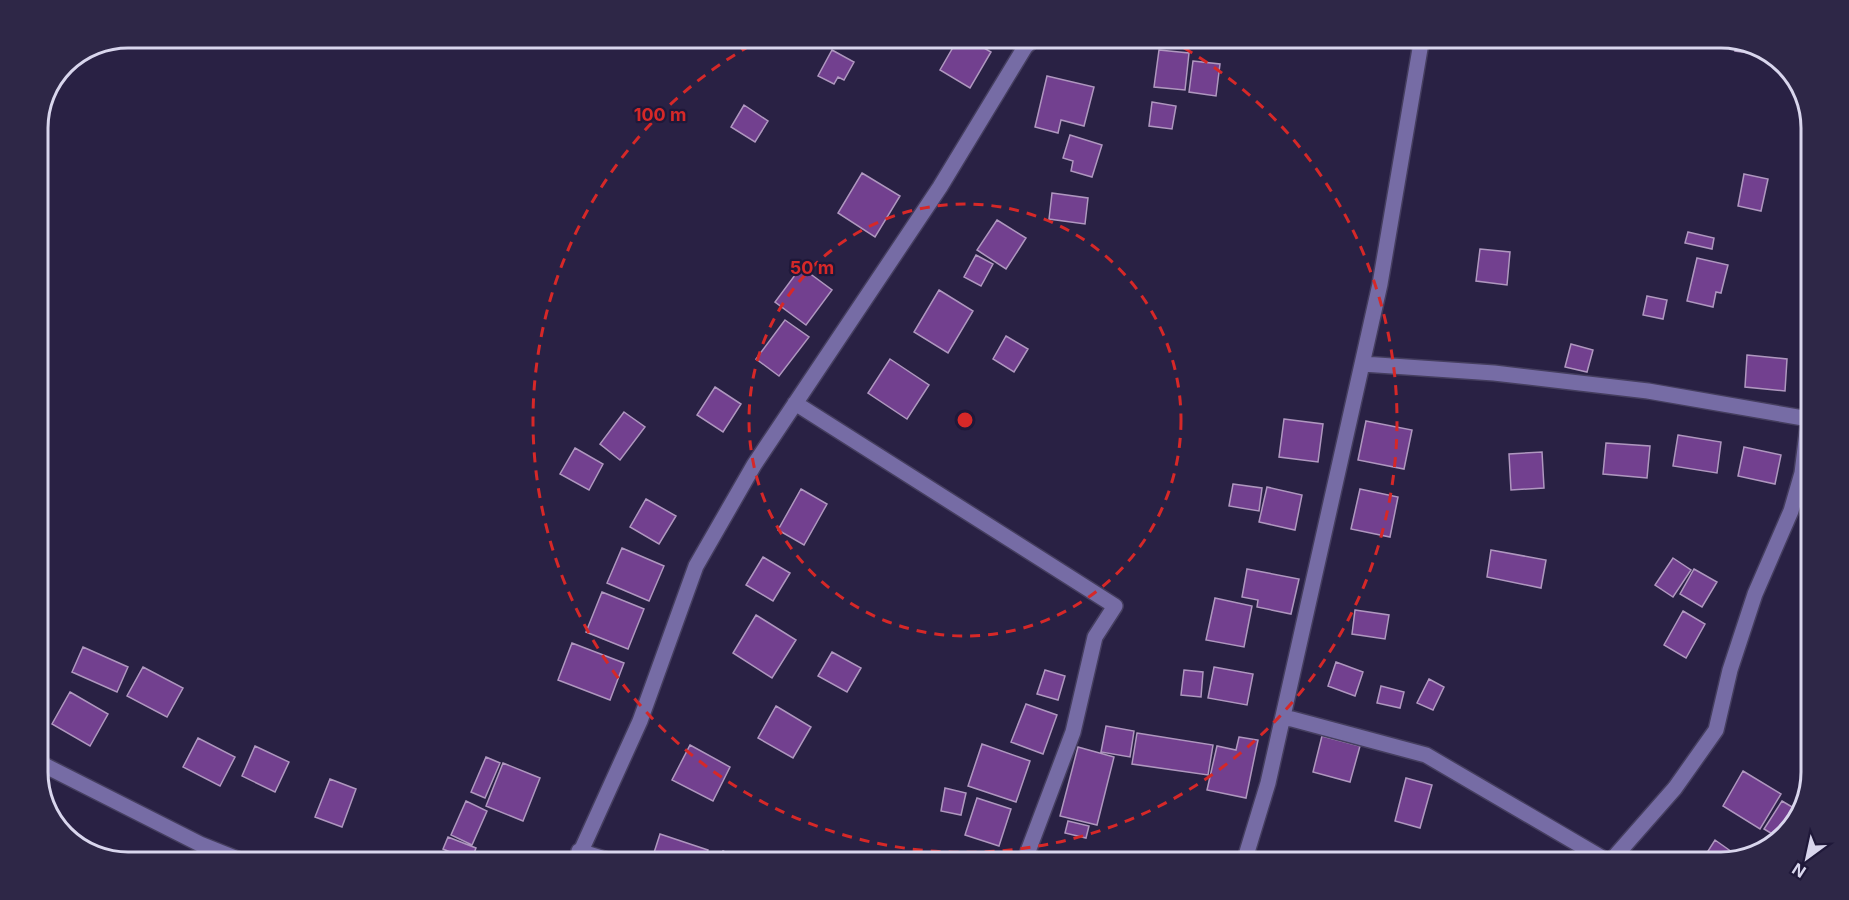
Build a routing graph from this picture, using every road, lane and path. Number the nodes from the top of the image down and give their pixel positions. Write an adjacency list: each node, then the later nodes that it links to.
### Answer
1 (1024, 48): 4 (street)
2 (1420, 48): 3 (street)
3 (1363, 364): 5 (street); 7 (street)
4 (795, 403): 10 (street); 11 (street)
5 (1801, 418)
6 (1801, 476): 14 (street)
7 (1283, 718): 12 (street); 13 (street)
8 (48, 767): 9 (street)
9 (220, 852)
10 (580, 852)
11 (1028, 852)
12 (1247, 852)
13 (1592, 852)
14 (1618, 852)

